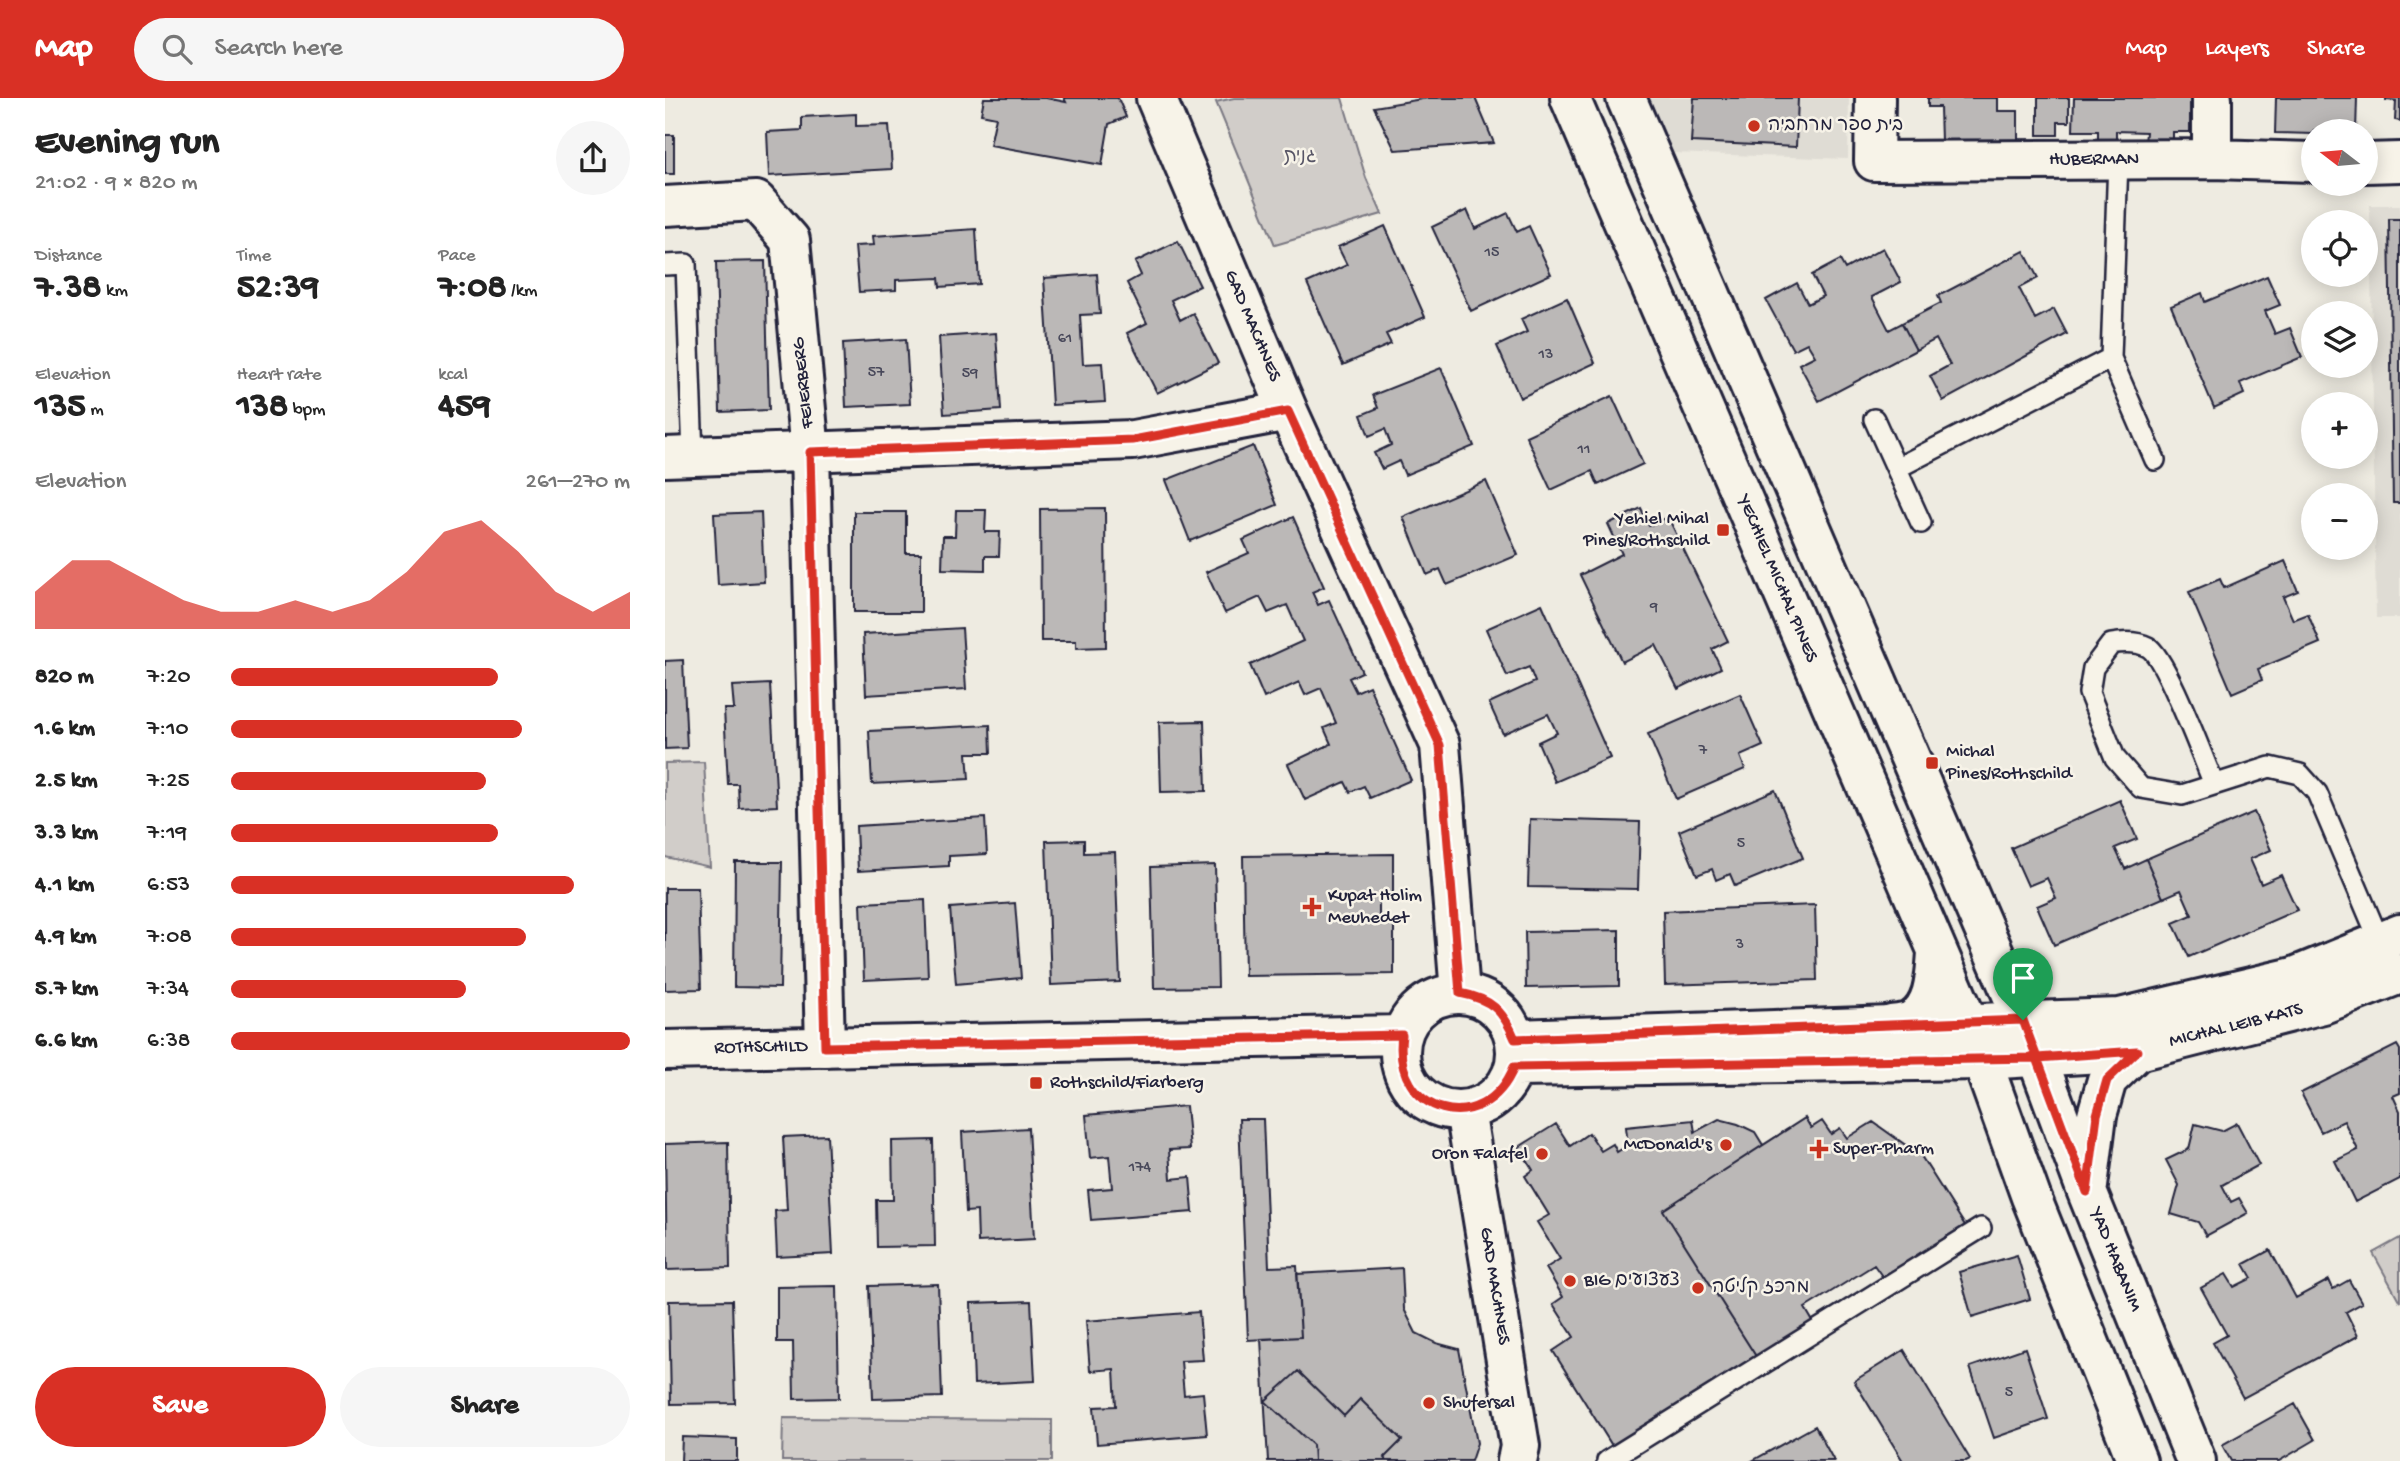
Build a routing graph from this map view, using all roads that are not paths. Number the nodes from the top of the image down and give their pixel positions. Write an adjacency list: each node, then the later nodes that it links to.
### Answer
1 (1156, 98): 14 (street, GAD MACHNES)
2 (1570, 98): 22 (street, YECHIEL MICHAL PINES)
3 (1626, 98): 25 (street)
4 (1875, 98): 7 (street, HUBERMAN)
5 (2212, 98): 6 (street)
6 (2212, 159): 7 (street, HUBERMAN); 8 (street, HUBERMAN)
7 (2117, 160): 13 (lane)
8 (2301, 162)
9 (2400, 162): 10 (street)
10 (2378, 163)
11 (665, 206): 16 (street, FEIERBERG)
12 (665, 265): 17 (lane)
13 (2111, 358): 18 (lane); 19 (lane)
14 (1288, 411): 16 (street); 24 (street, GAD MACHNES)
15 (1874, 419): 19 (lane)
16 (810, 452): 17 (street); 29 (street, FEIERBERG)
17 (679, 456)
18 (2155, 460)
19 (1897, 468): 20 (lane)
20 (1921, 523)
21 (2214, 784): 21 (lane); 23 (lane)
22 (1937, 953): 26 (street, YECHIEL MICHAL PINES); 27 (street)
23 (2393, 956): 25 (street, MICHAL LEIB KATS); 31 (street, MICHAL LEIB KATS)
24 (1460, 993): 28 (street); 32 (street)
25 (2023, 1020): 26 (street); 33 (street)
26 (1968, 1022): 27 (street); 34 (street, YECHIEL MICHAL PINES)
27 (1891, 1025): 32 (street)
28 (1402, 1035): 29 (street, ROTHSCHILD); 35 (street)
29 (825, 1047): 30 (street, ROTHSCHILD)
30 (665, 1050)
31 (2137, 1051): 33 (street, MICHAL LEIB KATS); 36 (street)
32 (1515, 1053): 34 (street); 35 (street)
33 (2037, 1058): 34 (street, MICHAL LEIB KATS); 36 (street, YAD HABANIM)
34 (1982, 1060): 40 (street)
35 (1465, 1110): 38 (street, GAD MACHNES)
36 (2087, 1192): 41 (street, YAD HABANIM)
37 (1981, 1228): 39 (lane)
38 (1517, 1461)
39 (1607, 1461)
40 (2137, 1461)
41 (2196, 1461)

